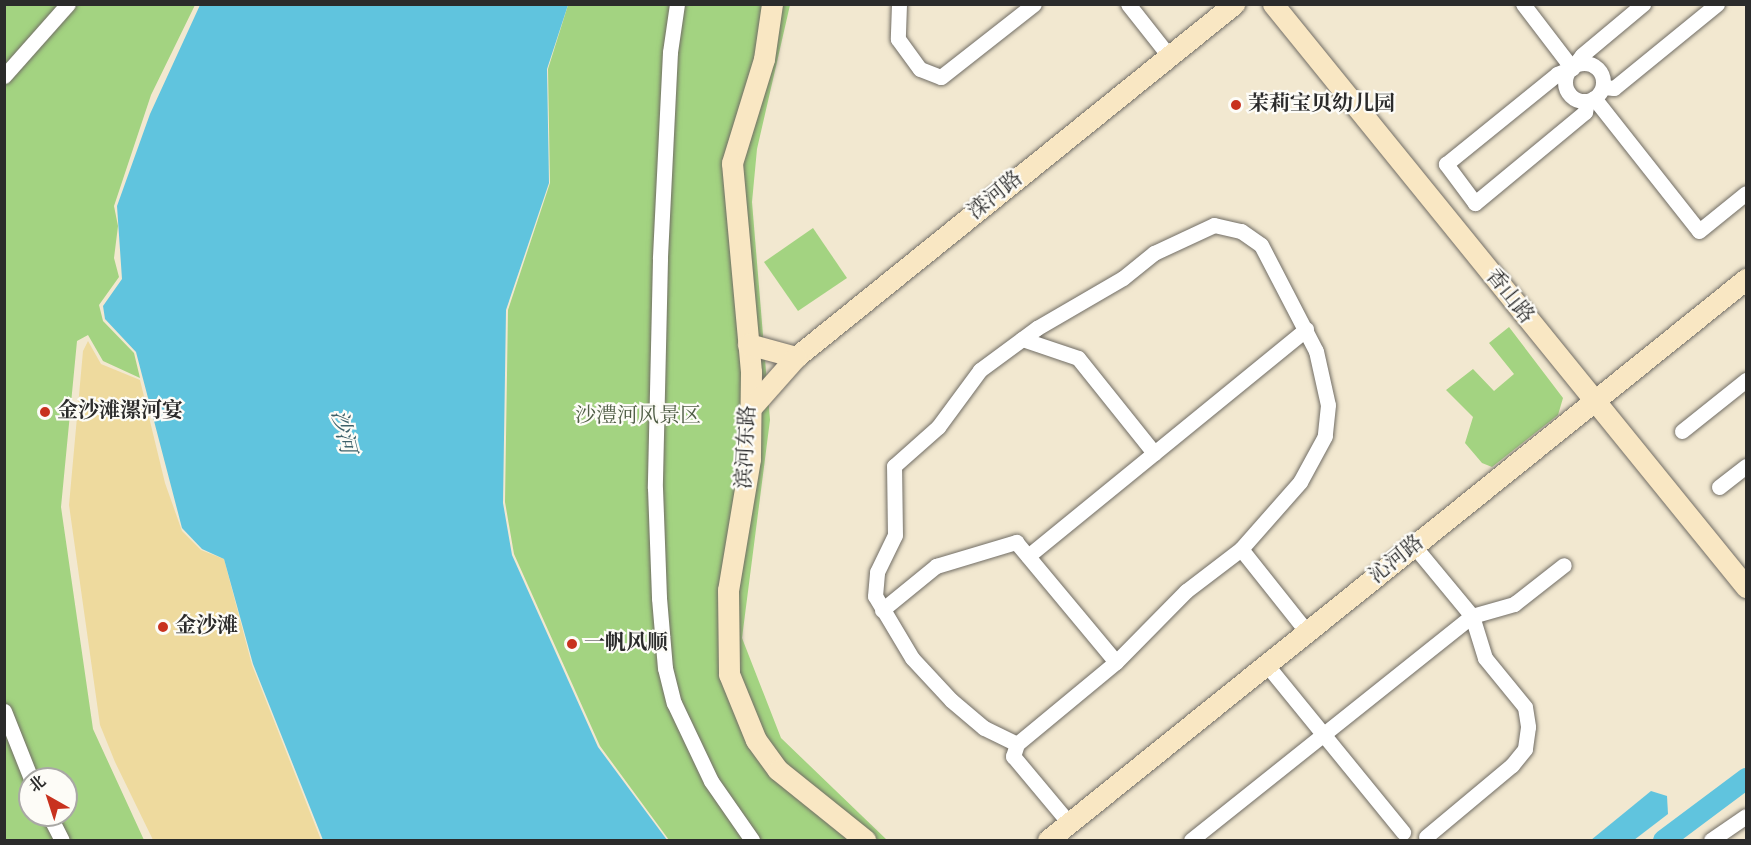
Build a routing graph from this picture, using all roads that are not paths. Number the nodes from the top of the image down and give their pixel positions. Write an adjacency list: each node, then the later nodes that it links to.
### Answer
1 (68, 4): 14 (street)
2 (677, 4): 47 (street)
3 (772, 4): 20 (street, 滨河东路)
4 (899, 4): 5 (street)
5 (1034, 4)
6 (1128, 4): 12 (street)
7 (1234, 4): 12 (street, 滦河路)
8 (1273, 4): 23 (street, 香山路)
9 (1523, 4): 13 (street)
10 (1643, 4): 13 (street)
11 (1717, 4): 15 (street)
12 (1169, 56): 21 (street, 滦河路)
13 (1572, 68): 15 (street); 15 (street); 15 (street)
14 (4, 76)
15 (1595, 95): 16 (street)
16 (1746, 193)
17 (1746, 279): 23 (street, 沁河路)
18 (1306, 329): 19 (street); 26 (street); 30 (street)
19 (1022, 339): 26 (street); 34 (street)
20 (748, 344): 21 (street); 24 (street, 滨河东路)
21 (796, 357): 24 (street, 滦河路)
22 (1746, 380): 25 (street)
23 (1594, 402): 29 (street, 沁河路); 33 (street, 香山路)
24 (750, 409): 48 (street, 滨河东路)
25 (1682, 431)
26 (1154, 453): 31 (street)
27 (1746, 466): 28 (street)
28 (1719, 488)
29 (1414, 546): 35 (street); 36 (street, 沁河路)
30 (1241, 549): 36 (street); 37 (street)
31 (1028, 556): 34 (street); 37 (street)
32 (1564, 565): 35 (street)
33 (1746, 587)
34 (882, 610): 41 (street)
35 (1472, 616): 40 (street); 46 (street)
36 (1307, 632): 38 (street, 沁河路)
37 (1116, 662): 41 (street)
38 (1266, 664): 40 (street); 44 (street, 沁河路)
39 (4, 711): 42 (street)
40 (1324, 735): 45 (street); 50 (street)
41 (1017, 744): 44 (street)
42 (26, 767)
43 (1746, 816): 51 (street)
44 (1068, 823): 49 (street, 沁河路)
45 (1399, 838): 46 (street)
46 (1426, 839)
47 (752, 840)
48 (865, 840)
49 (1047, 840)
50 (1191, 840)
51 (1711, 840)

